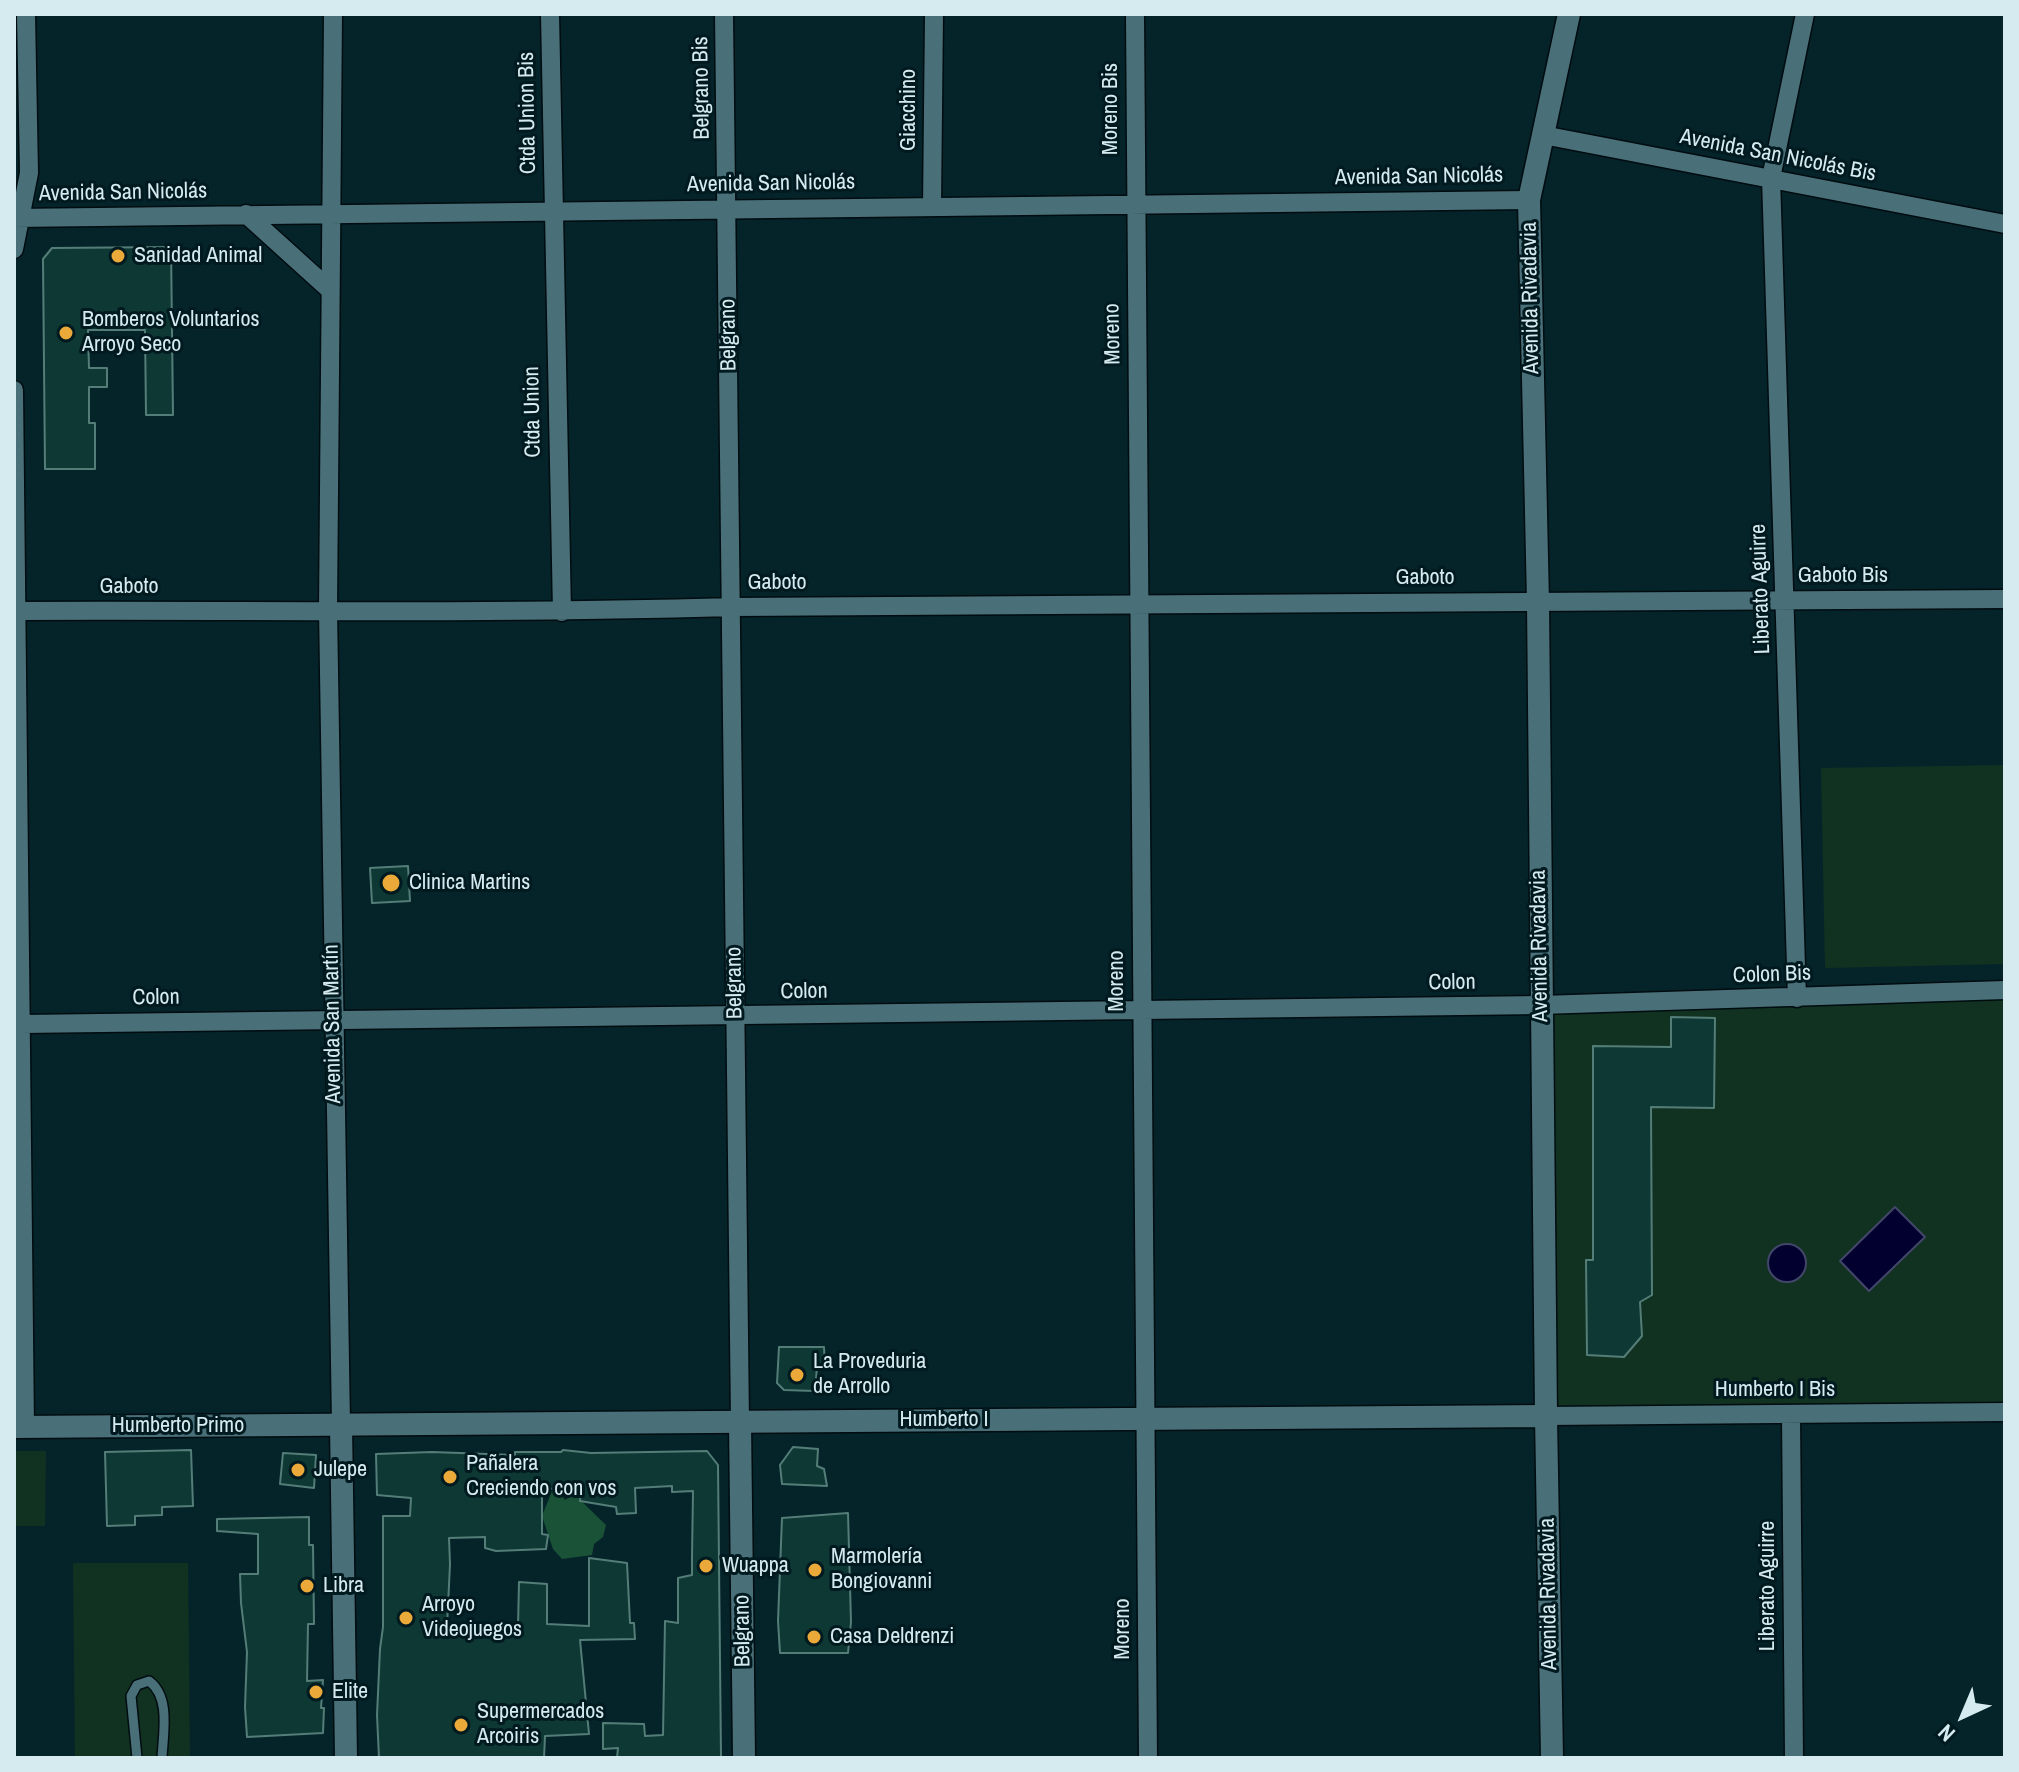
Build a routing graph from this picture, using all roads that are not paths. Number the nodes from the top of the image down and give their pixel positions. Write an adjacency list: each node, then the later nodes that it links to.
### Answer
1 (26, 14): 18 (street)
2 (333, 14): 16 (street, Avenida San Martín)
3 (550, 14): 15 (street, Ctda Union Bis)
4 (724, 14): 14 (street, Belgrano Bis)
5 (934, 14): 13 (street, Giacchino)
6 (1135, 14): 12 (street, Moreno Bis)
7 (1569, 14): 9 (street, Avenida Rivadavia)
8 (1805, 14): 10 (street, Liberato Aguirre)
9 (1543, 135): 10 (street, Avenida San Nicolás Bis); 11 (street, Avenida Rivadavia)
10 (1771, 178): 19 (street, Avenida San Nicolás Bis); 24 (street, Liberato Aguirre)
11 (1529, 200): 12 (street, Avenida San Nicolás); 25 (street, Avenida Rivadavia)
12 (1135, 205): 13 (street, Avenida San Nicolás); 26 (street, Moreno)
13 (932, 207): 14 (street, Avenida San Nicolás)
14 (728, 209): 15 (street, Avenida San Nicolás); 27 (street, Belgrano)
15 (553, 211): 16 (street, Avenida San Nicolás); 30 (street, Ctda Union)
16 (330, 213): 17 (street, Avenida San Nicolás); 21 (street, Avenida San Martín)
17 (246, 214): 18 (street, Avenida San Nicolás); 21 (street)
18 (17, 218): 20 (street)
19 (2005, 224)
20 (14, 249)
21 (330, 290): 28 (street, Avenida San Martín)
22 (14, 390): 29 (street)
23 (2005, 599): 24 (street, Gaboto Bis)
24 (1786, 600): 25 (street, Gaboto Bis); 32 (street, Liberato Aguirre)
25 (1538, 602): 26 (street, Gaboto); 33 (street, Avenida Rivadavia)
26 (1141, 604): 27 (street, Gaboto); 34 (street, Moreno)
27 (732, 607): 30 (street, Gaboto); 35 (street, Belgrano)
28 (328, 609): 29 (street, Gaboto); 30 (street, Gaboto); 36 (street, Avenida San Martín)
29 (16, 611): 37 (street)
30 (562, 612)
31 (2005, 990): 32 (street, Colon Bis)
32 (1797, 998): 33 (street, Colon Bis)
33 (1541, 1005): 34 (street, Colon); 40 (street, Avenida Rivadavia)
34 (1141, 1012): 35 (street, Colon); 41 (street, Moreno)
35 (735, 1017): 36 (street, Colon); 42 (street, Belgrano)
36 (332, 1021): 37 (street, Colon); 43 (street, Avenida San Martín)
37 (21, 1024): 44 (street)
38 (2005, 1412): 39 (street, Humberto I Bis)
39 (1791, 1414): 40 (street, Humberto I Bis); 51 (street, Liberato Aguirre)
40 (1546, 1416): 41 (street, Humberto I); 50 (street, Avenida Rivadavia)
41 (1145, 1419): 42 (street, Humberto I); 49 (street, Moreno)
42 (740, 1422): 43 (street, Humberto I); 48 (street, Belgrano)
43 (341, 1425): 44 (street, Humberto Primo); 47 (street, Avenida San Martín)
44 (19, 1427)
45 (137, 1758): 46 (lane)
46 (162, 1758)
47 (346, 1758)
48 (744, 1758)
49 (1148, 1758)
50 (1552, 1758)
51 (1794, 1758)

